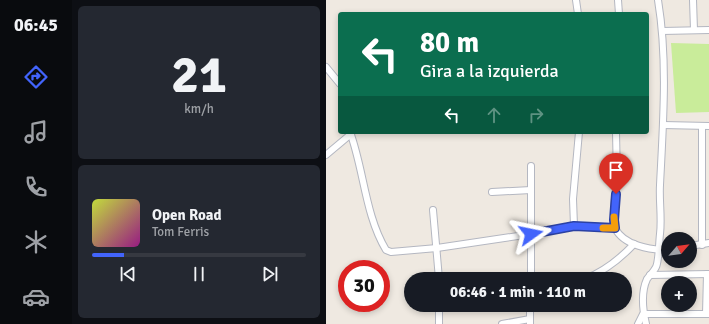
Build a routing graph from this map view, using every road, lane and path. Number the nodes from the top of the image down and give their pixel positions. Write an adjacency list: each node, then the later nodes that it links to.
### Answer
1 (576, 0): 5 (street)
2 (618, 0): 6 (street)
3 (658, 0): 9 (street)
4 (693, 0): 7 (street)
5 (578, 12)
6 (619, 12)
7 (694, 30): 8 (street); 9 (street)
8 (709, 30)
9 (662, 31): 12 (street)
10 (326, 67): 11 (street)
11 (338, 82)
12 (663, 125): 13 (street); 31 (street)
13 (706, 126): 29 (street)
14 (350, 134): 18 (street)
15 (351, 134): 30 (street)
16 (578, 134): 23 (street)
17 (616, 134): 24 (street)
18 (326, 155)
19 (530, 166): 20 (street)
20 (530, 190): 21 (street); 25 (street)
21 (492, 192)
22 (433, 210): 30 (street)
23 (574, 226): 24 (street); 25 (street)
24 (615, 228): 27 (street)
25 (531, 234): 30 (street); 34 (street)
26 (709, 243): 29 (street)
27 (634, 244): 31 (street); 35 (street)
28 (697, 245): 29 (street)
29 (702, 245)
30 (438, 248): 33 (street)
31 (657, 250): 32 (street); 37 (street)
32 (661, 250)
33 (439, 272)
34 (531, 272)
35 (601, 272)
36 (708, 274): 37 (street); 40 (street)
37 (650, 275): 39 (street)
38 (439, 312): 42 (street)
39 (643, 314): 40 (street); 44 (street); 45 (street)
40 (707, 314)
41 (530, 321): 43 (street)
42 (439, 324)
43 (502, 324)
44 (638, 324)
45 (646, 324)

